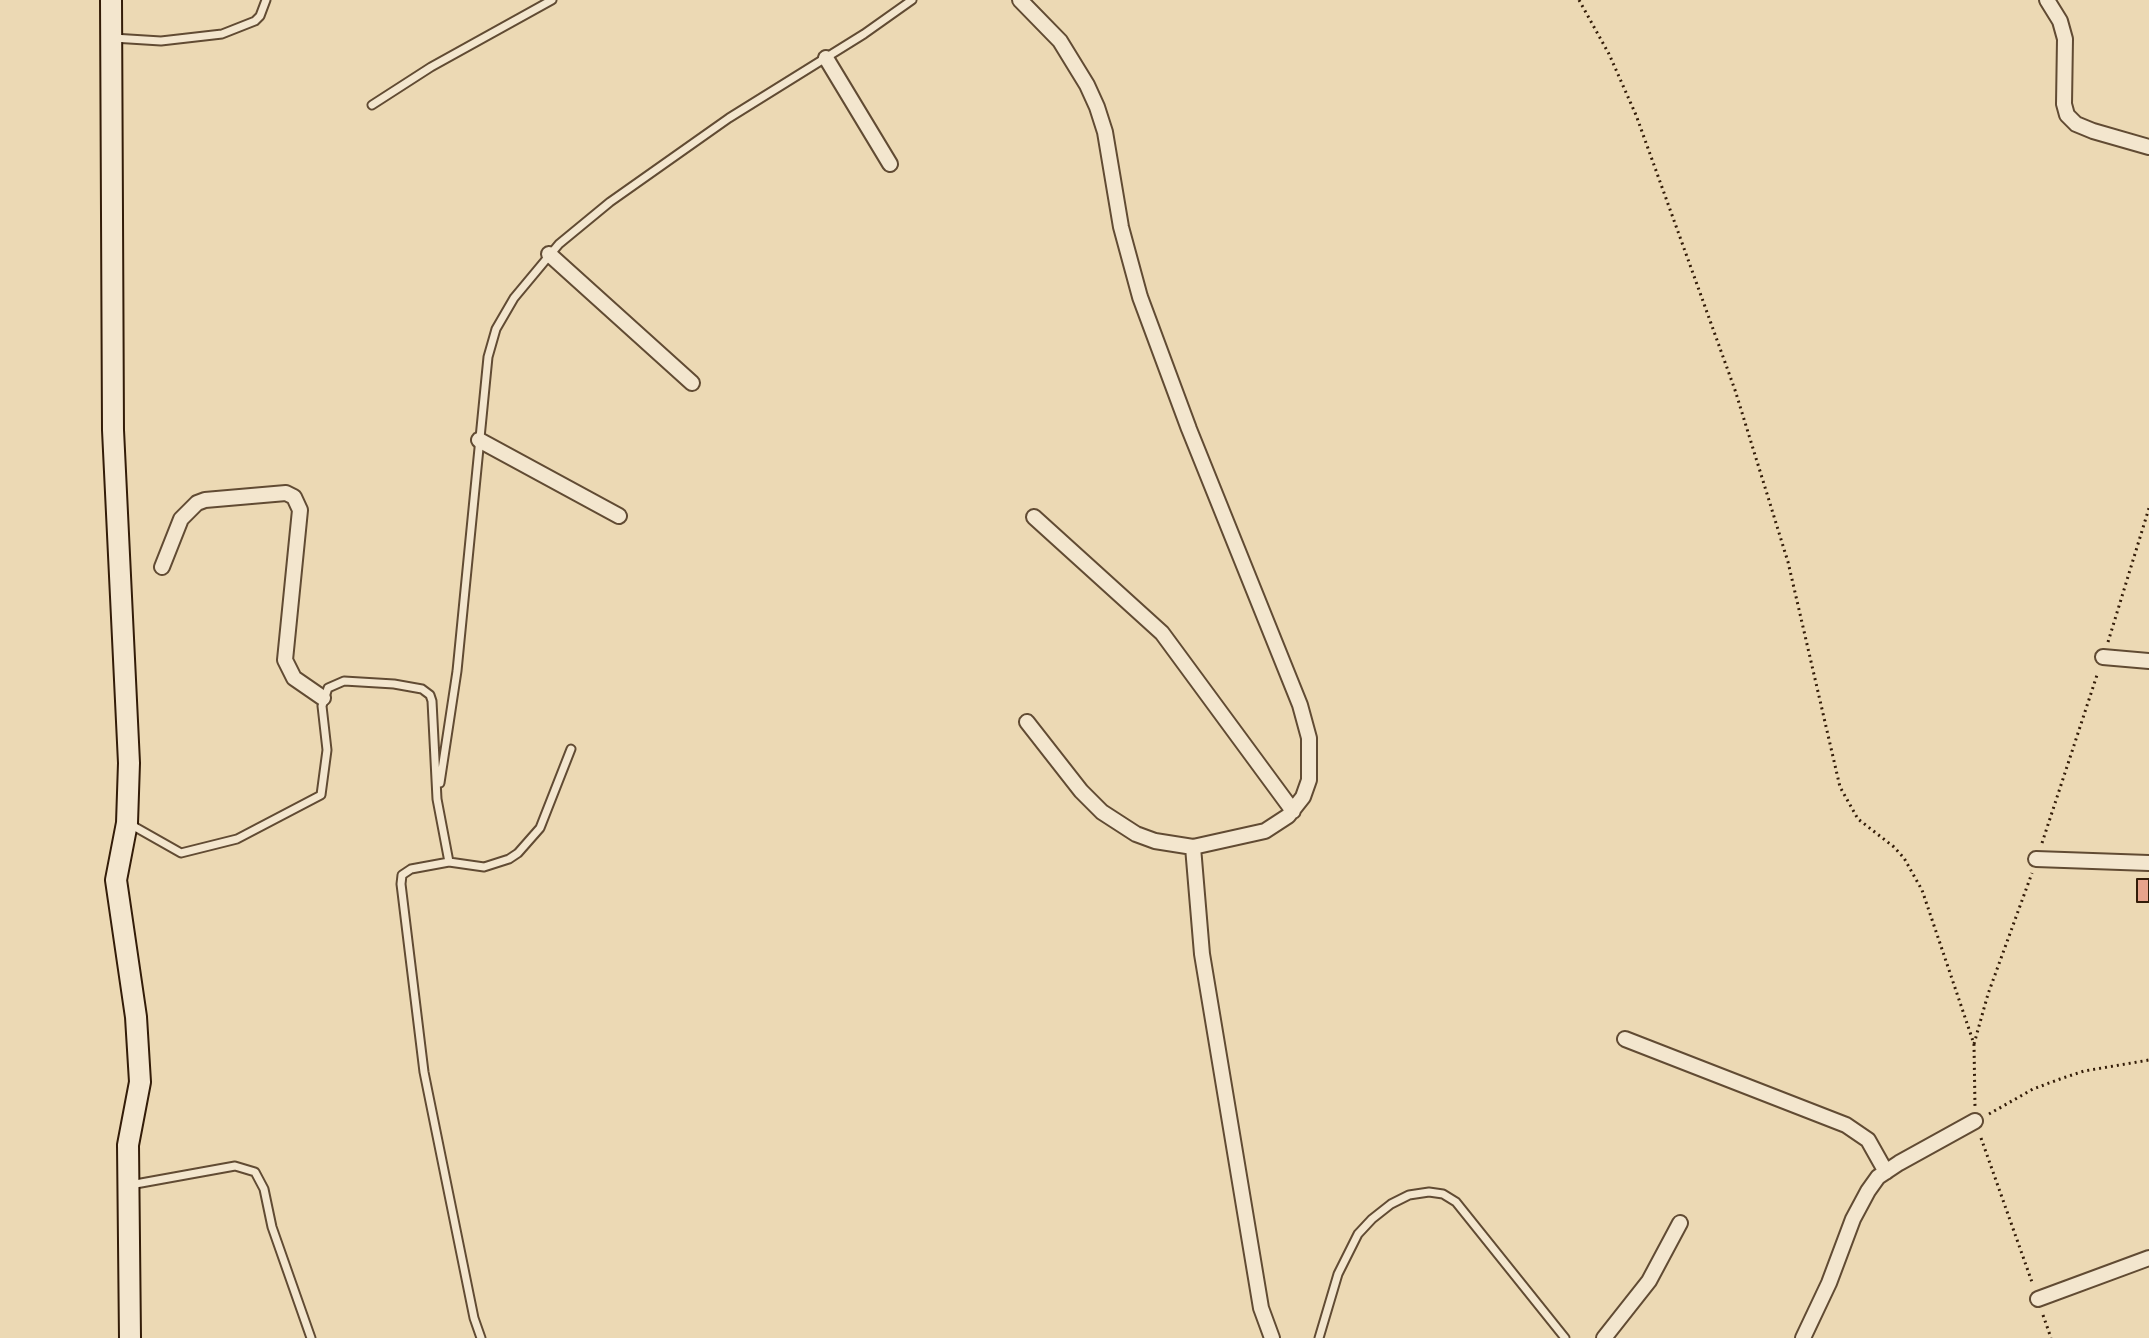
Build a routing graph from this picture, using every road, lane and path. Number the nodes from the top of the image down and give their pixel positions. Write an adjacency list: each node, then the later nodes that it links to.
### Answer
1 (111, 0): 8 (street)
2 (266, 0): 8 (lane)
3 (552, 0): 10 (lane)
4 (912, 0): 9 (lane)
5 (1020, 0): 26 (street)
6 (1579, 0): 33 (path)
7 (2047, 0): 11 (street)
8 (111, 38): 27 (street)
9 (826, 58): 12 (street); 13 (lane)
10 (372, 105)
11 (2149, 147)
12 (890, 164)
13 (549, 254): 14 (street); 15 (lane)
14 (692, 383)
15 (479, 440): 17 (street); 25 (lane)
16 (2149, 508): 20 (path)
17 (619, 516)
18 (1034, 517): 26 (street)
19 (162, 567): 22 (street)
20 (2103, 657): 21 (street); 29 (path)
21 (2149, 661)
22 (323, 698): 25 (lane); 27 (lane)
23 (1027, 722): 28 (street)
24 (571, 749): 30 (lane)
25 (437, 799): 30 (lane)
26 (1293, 811): 28 (street)
27 (127, 823): 37 (street)
28 (1193, 847): 44 (street)
29 (2036, 859): 31 (street); 33 (path)
30 (449, 862): 43 (lane)
31 (2149, 863)
32 (1625, 1039): 36 (street)
33 (1974, 1044): 35 (path)
34 (2149, 1060): 35 (path)
35 (1975, 1121): 36 (street); 40 (path)
36 (1886, 1172): 48 (street)
37 (128, 1185): 41 (street); 42 (lane)
38 (1680, 1223): 47 (street)
39 (2149, 1258): 40 (street)
40 (2038, 1299): 49 (path)
41 (130, 1338)
42 (311, 1338)
43 (481, 1338)
44 (1272, 1338)
45 (1319, 1338): 46 (lane)
46 (1565, 1338)
47 (1604, 1338)
48 (1803, 1338)
49 (2051, 1338)

